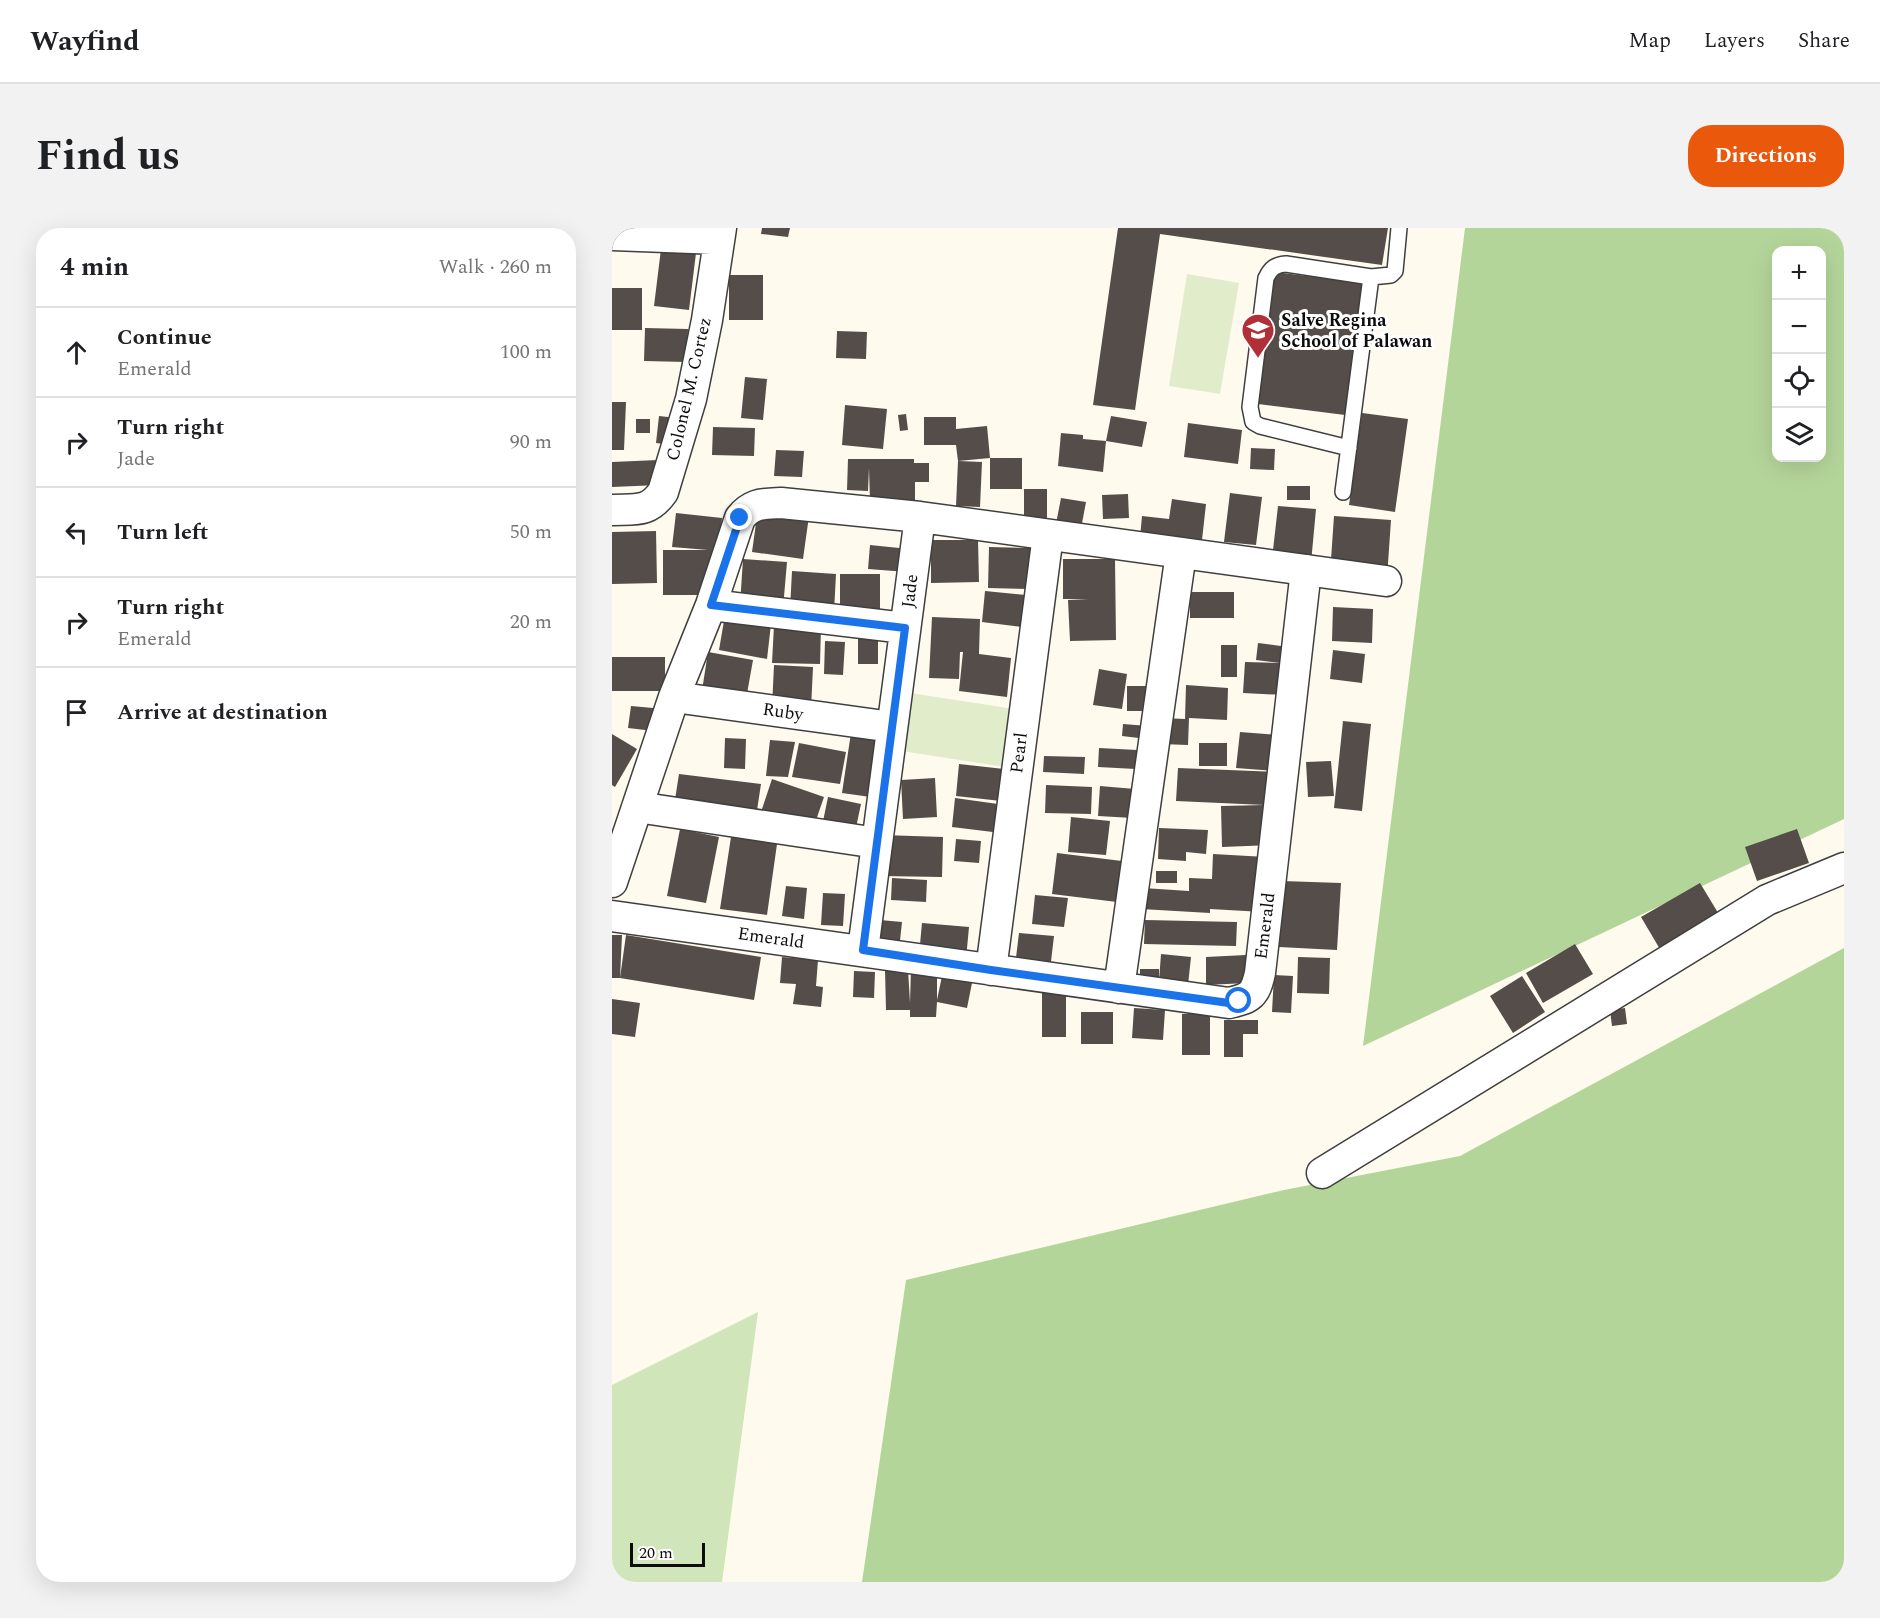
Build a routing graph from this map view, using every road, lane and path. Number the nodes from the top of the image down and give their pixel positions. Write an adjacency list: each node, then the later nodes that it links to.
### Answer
1 (1399, 228): 4 (lane)
2 (720, 233): 3 (street); 7 (street, Colonel M. Cortez)
3 (612, 235)
4 (1371, 277): 5 (lane); 5 (lane)
5 (1349, 448): 6 (lane)
6 (1343, 492)
7 (612, 510)
8 (920, 517): 9 (street); 13 (street); 14 (street, Jade)
9 (1048, 535): 10 (street); 23 (street, Pearl)
10 (1181, 553): 11 (street); 24 (street)
11 (1306, 570): 12 (street); 24 (street, Emerald)
12 (1386, 581)
13 (711, 605): 14 (street); 15 (street)
14 (905, 628): 16 (street, Jade)
15 (674, 697): 16 (street, Ruby); 17 (street)
16 (892, 727): 18 (street, Jade)
17 (637, 807): 18 (street); 20 (street)
18 (876, 843): 22 (street, Jade)
19 (1844, 868): 25 (street)
20 (612, 882)
21 (612, 916): 22 (street, Emerald)
22 (863, 950): 23 (street, Emerald)
23 (991, 970): 24 (street, Emerald)
24 (1119, 988)
25 (1322, 1173)

